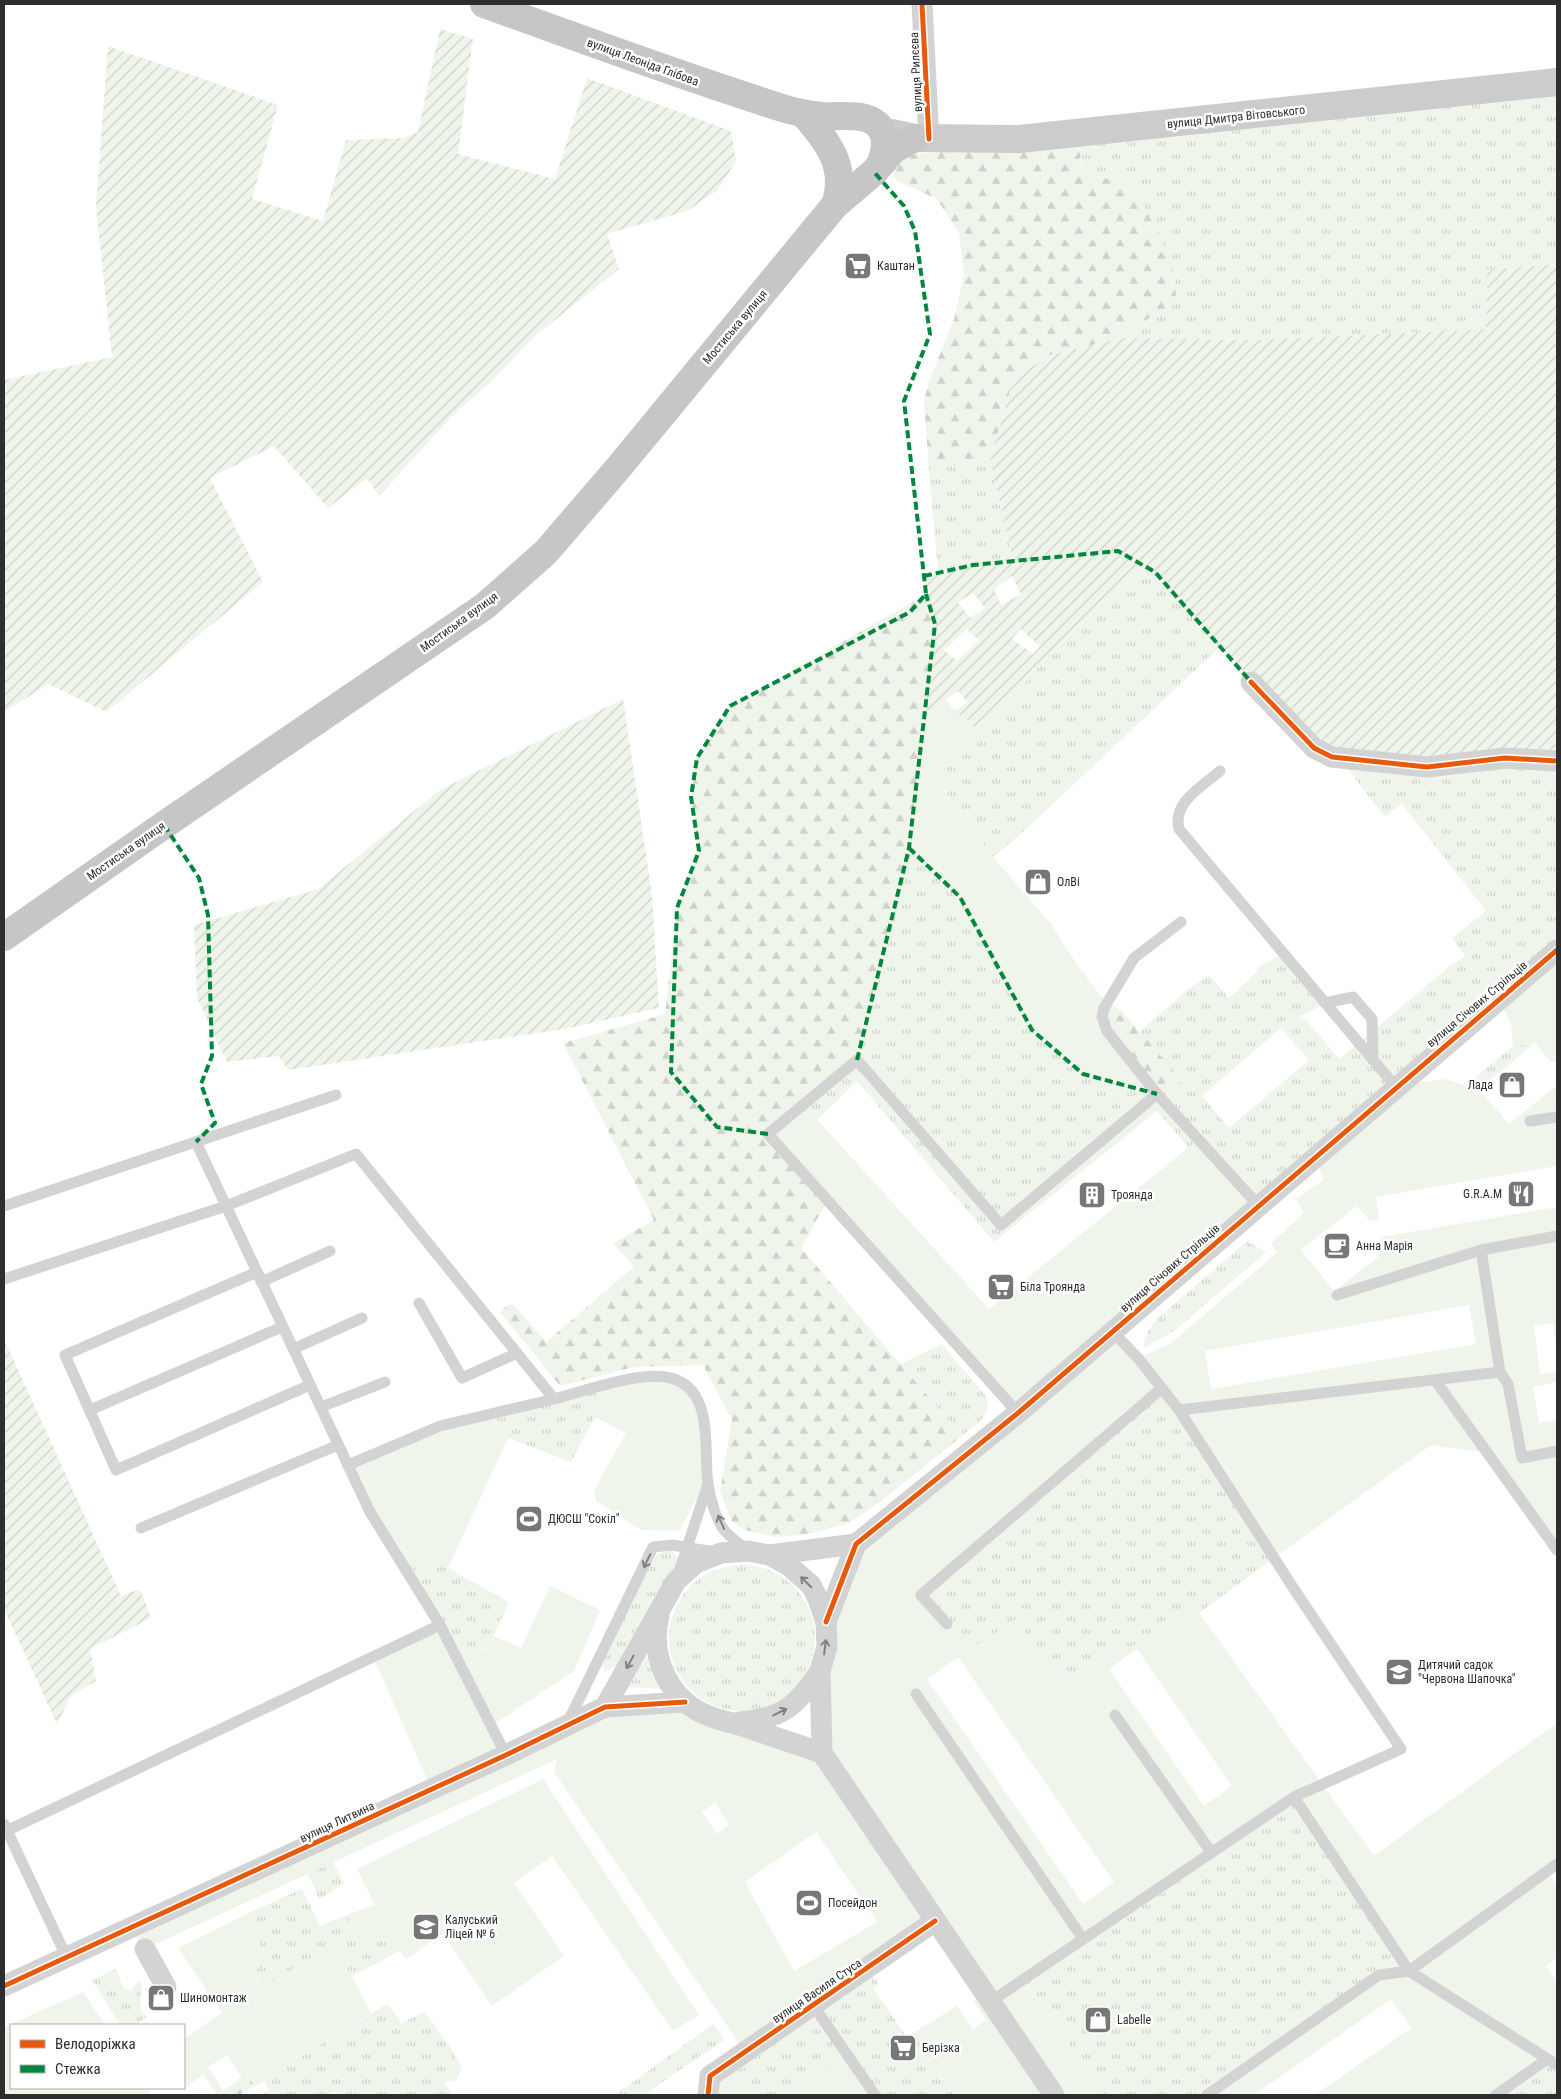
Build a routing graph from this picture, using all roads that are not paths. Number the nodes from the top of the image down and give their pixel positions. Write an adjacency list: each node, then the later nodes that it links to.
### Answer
1 (484, 4): 4 (main road, вулиця Леоніда Глібова)
2 (922, 4): 7 (street, вулиця Рилєєва)
3 (1557, 82): 7 (main road, вулиця Дмитра Вітовського)
4 (804, 114): 5 (main road, вулиця Леоніда Глібова); 8 (main road)
5 (847, 116): 6 (main road); 8 (main road)
6 (878, 126): 7 (main road, вулиця Дмитра Вітовського); 9 (main road)
7 (922, 138): 9 (main road, Мостиська вулиця)
8 (834, 158): 9 (main road); 10 (main road)
9 (877, 168): 10 (main road, Мостиська вулиця)
10 (836, 205): 15 (main road, Мостиська вулиця)
11 (1251, 682): 12 (street)
12 (1557, 761)
13 (1220, 771): 17 (lane)
14 (1180, 922): 20 (lane)
15 (4, 937)
16 (1557, 950): 19 (street, вулиця Січових Стрільців)
17 (1325, 1003): 18 (lane); 18 (lane)
18 (1373, 1060): 19 (lane)
19 (1396, 1087): 25 (street, вулиця Січових Стрільців)
20 (1157, 1094): 25 (lane); 49 (lane)
21 (336, 1095): 24 (lane)
22 (1557, 1117): 23 (lane)
23 (1530, 1121)
24 (196, 1142): 26 (lane); 27 (lane)
25 (1258, 1205): 37 (street, вулиця Січових Стрільців)
26 (4, 1206)
27 (226, 1206): 31 (lane); 32 (lane); 39 (lane)
28 (1557, 1236): 29 (lane)
29 (1481, 1250): 33 (lane); 40 (lane)
30 (330, 1251): 31 (lane)
31 (259, 1277): 36 (lane); 47 (lane)
32 (4, 1279)
33 (1337, 1295)
34 (419, 1303): 39 (lane)
35 (362, 1318): 38 (lane)
36 (282, 1326): 38 (lane); 47 (lane)
37 (1112, 1331): 44 (lane); 49 (street, вулиця Січових Стрільців)
38 (293, 1348): 43 (lane)
39 (517, 1353): 45 (lane)
40 (1500, 1372): 41 (lane); 51 (lane)
41 (1435, 1380): 48 (lane); 57 (lane)
42 (385, 1382): 46 (lane)
43 (310, 1385): 46 (lane); 47 (lane)
44 (1162, 1388): 48 (lane); 64 (lane)
45 (554, 1399): 52 (lane); 53 (lane)
46 (320, 1407): 50 (lane)
47 (90, 1410)
48 (1179, 1410): 75 (lane)
49 (1018, 1413): 55 (street, вулиця Січових Стрільців)
50 (338, 1445): 52 (lane); 54 (lane)
51 (1557, 1451)
52 (348, 1465): 65 (lane)
53 (708, 1484): 56 (lane); 58 (lane, one-way to 53)
54 (141, 1528)
55 (856, 1544): 60 (street); 63 (street)
56 (686, 1547): 59 (lane); 61 (lane); 72 (lane, one-way to 72)
57 (1557, 1550)
58 (748, 1551): 59 (street); 60 (street)
59 (721, 1553): 61 (street)
60 (769, 1555): 63 (street, one-way to 60)
61 (676, 1581): 62 (street)
62 (662, 1604): 68 (street); 69 (street, one-way to 69)
63 (826, 1622): 66 (street, one-way to 63)
64 (947, 1624)
65 (440, 1625): 74 (lane); 76 (lane)
66 (820, 1671): 71 (street, one-way to 66); 73 (street)
67 (916, 1694): 81 (lane)
68 (685, 1702): 69 (street, вулиця Литвина); 71 (street)
69 (605, 1708): 72 (street, вулиця Литвина)
70 (1115, 1715): 77 (lane)
71 (734, 1723): 73 (street)
72 (566, 1725): 74 (street, вулиця Литвина)
73 (822, 1753): 79 (street)
74 (506, 1755): 80 (street, вулиця Литвина)
75 (1294, 1796): 77 (lane); 83 (lane)
76 (5, 1829): 82 (lane)
77 (1212, 1852): 81 (lane)
78 (1557, 1864): 83 (lane)
79 (934, 1921): 86 (street); 87 (street, вулиця Василя Стуса)
80 (137, 1939): 82 (street, вулиця Литвина); 85 (street)
81 (1083, 1939): 86 (lane)
82 (67, 1958): 84 (street, вулиця Литвина)
83 (1409, 1971): 88 (lane); 93 (lane)
84 (4, 1986)
85 (166, 1987)
86 (990, 2002): 92 (street)
87 (814, 2005): 90 (street, вулиця Василя Стуса); 91 (lane)
88 (1546, 2060): 89 (lane); 94 (lane)
89 (1557, 2065)
90 (709, 2086)
91 (876, 2095)
92 (1054, 2095)
93 (1206, 2095)
94 (1496, 2095)

